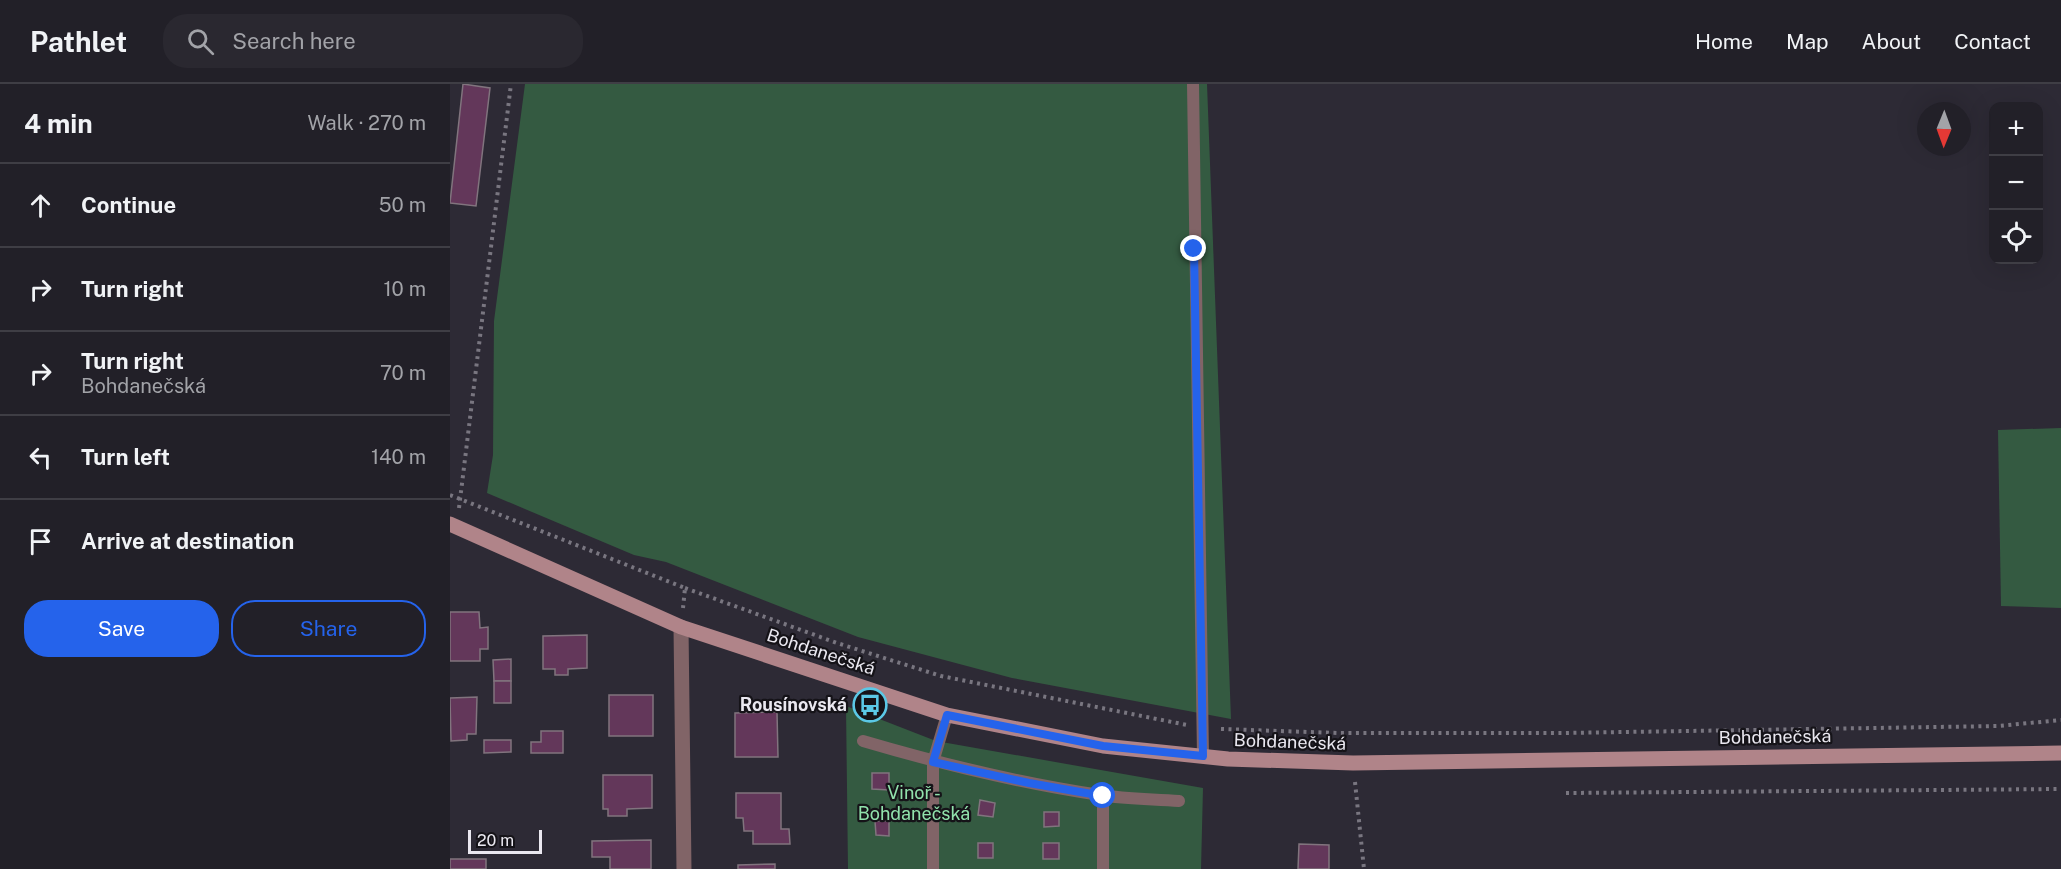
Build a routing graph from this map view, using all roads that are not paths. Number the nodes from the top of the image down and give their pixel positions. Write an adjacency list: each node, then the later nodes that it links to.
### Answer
1 (1193, 84): 7 (lane)
2 (451, 525): 3 (street, Bohdanečská)
3 (681, 627): 4 (street, Bohdanečská); 11 (street)
4 (947, 715): 7 (street, Bohdanečská); 8 (lane)
5 (863, 741): 8 (lane)
6 (2061, 753): 7 (street, Bohdanečská)
7 (1203, 756)
8 (933, 762): 9 (lane); 12 (lane)
9 (1103, 796): 10 (lane); 13 (lane)
10 (1179, 801)
11 (684, 869)
12 (933, 869)
13 (1103, 869)

